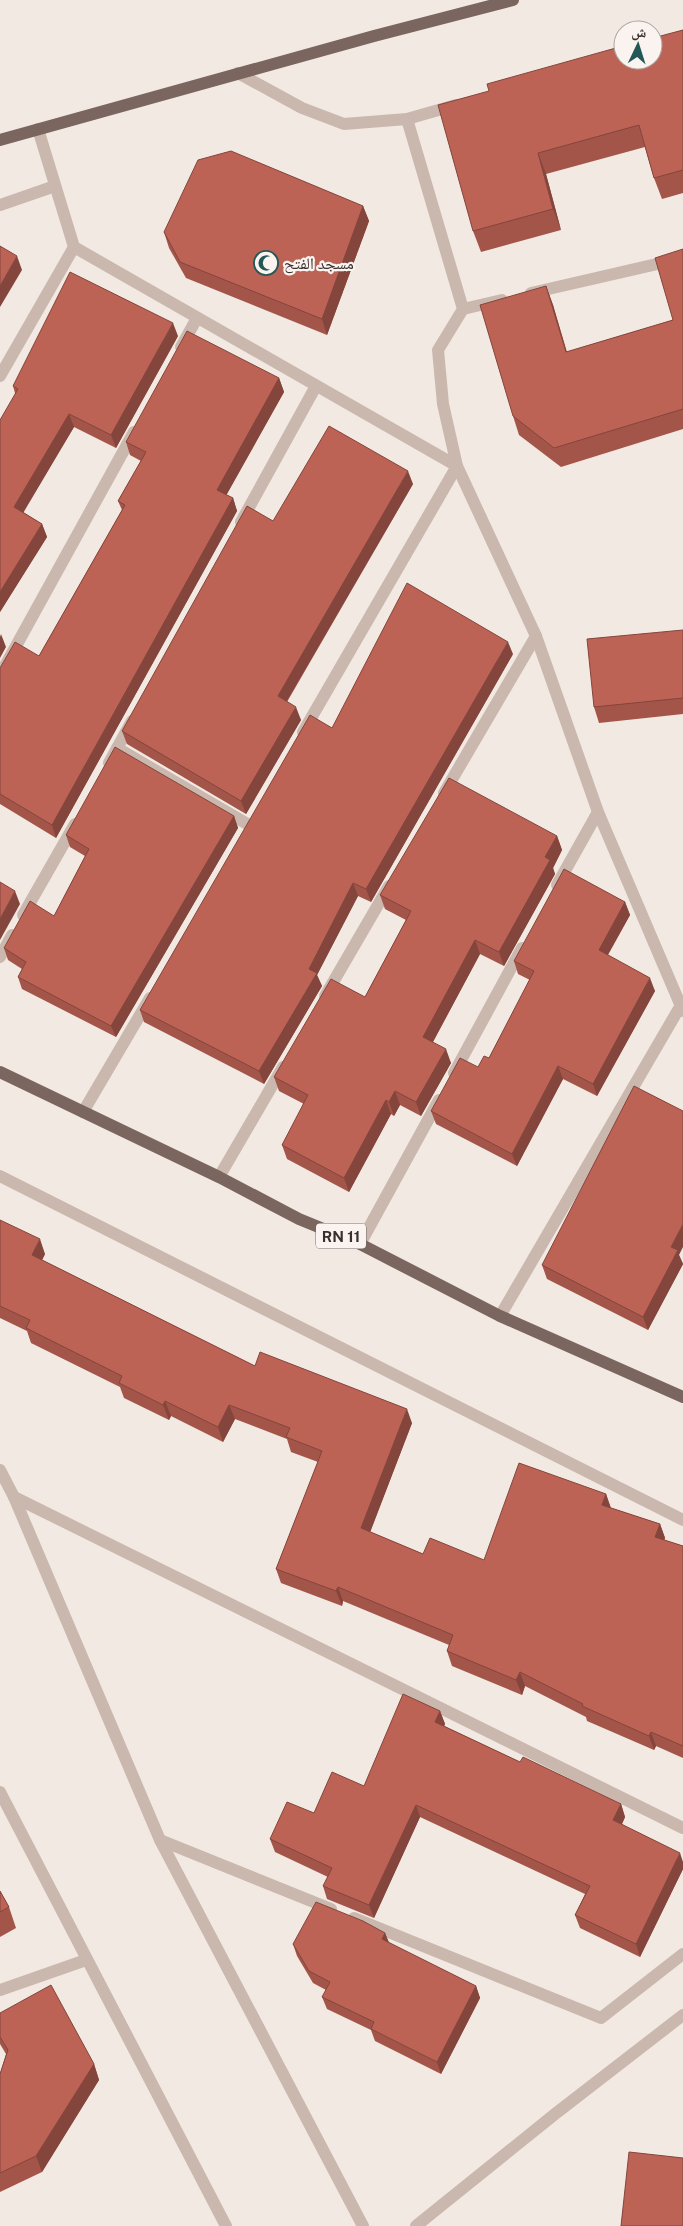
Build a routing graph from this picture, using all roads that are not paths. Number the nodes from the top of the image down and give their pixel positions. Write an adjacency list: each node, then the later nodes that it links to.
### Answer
1 (513, 0): 2 (main road)
2 (238, 73): 4 (street); 5 (main road)
3 (464, 102): 4 (street)
4 (407, 119): 11 (street)
5 (38, 129): 6 (main road); 7 (street)
6 (0, 140)
7 (55, 186): 8 (street); 9 (street)
8 (0, 205)
9 (74, 247): 12 (street); 14 (street)
10 (683, 258): 11 (street)
11 (463, 309): 17 (street)
12 (197, 318): 13 (street); 15 (street)
13 (173, 362)
14 (0, 376)
15 (316, 386): 17 (street); 18 (street)
16 (140, 422): 20 (street)
17 (457, 466): 19 (street); 22 (street)
18 (236, 532)
19 (536, 636): 26 (street); 27 (street)
20 (0, 675)
21 (136, 713): 23 (street)
22 (299, 740)
23 (117, 748): 24 (street); 28 (street)
24 (103, 774)
25 (83, 808): 32 (street)
26 (435, 808)
27 (598, 812): 30 (street); 35 (street)
28 (249, 825)
29 (395, 876): 34 (street)
30 (550, 898)
31 (531, 933): 41 (street)
32 (0, 957)
33 (157, 986): 38 (street)
34 (320, 1005)
35 (682, 1008): 42 (street)
36 (289, 1057): 40 (street)
37 (0, 1072): 38 (main road, RN 11)
38 (84, 1112): 40 (main road, RN 11)
39 (0, 1176): 46 (street)
40 (219, 1177): 41 (main road, RN 11)
41 (360, 1244): 42 (main road, RN 11)
42 (500, 1316): 43 (main road, RN 11)
43 (683, 1397)
44 (0, 1470): 45 (street)
45 (14, 1497): 48 (street); 49 (street)
46 (683, 1520)
47 (0, 1792): 51 (street)
48 (683, 1828)
49 (160, 1840): 50 (street); 55 (street)
50 (683, 1954)
51 (86, 1960): 52 (street); 54 (street)
52 (0, 1990)
53 (683, 2015): 56 (street)
54 (226, 2226)
55 (363, 2226)
56 (416, 2226)

